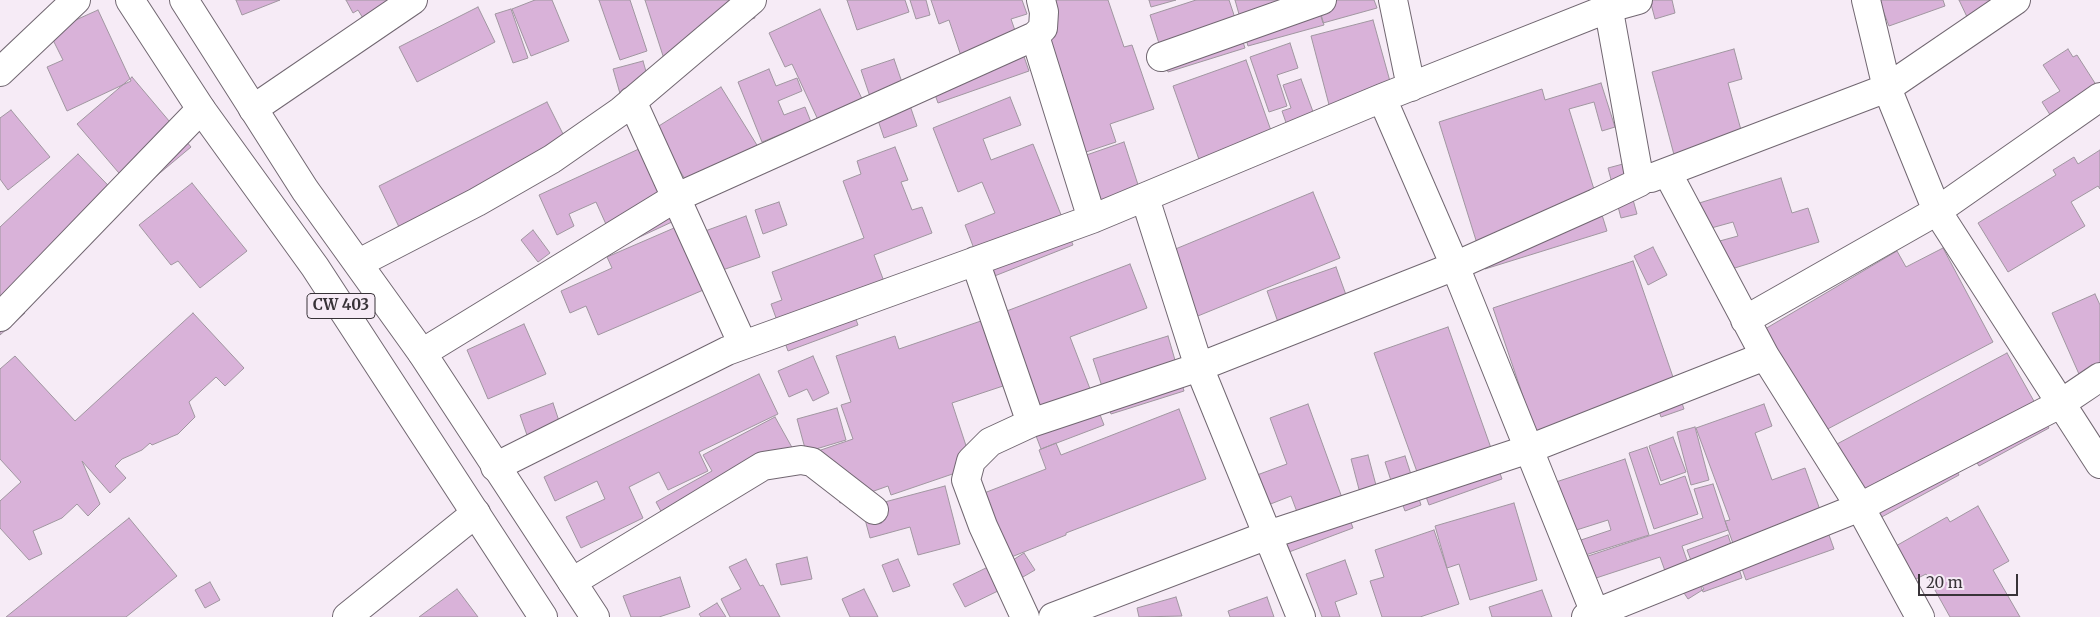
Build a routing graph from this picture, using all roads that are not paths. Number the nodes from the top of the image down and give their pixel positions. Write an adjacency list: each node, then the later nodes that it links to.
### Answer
1 (76, 0): 15 (street)
2 (130, 0): 21 (street, CW 403)
3 (184, 0): 22 (street, CW 403)
4 (413, 0): 22 (street)
5 (752, 0): 20 (street)
6 (1041, 0): 13 (street)
7 (1322, 0): 14 (street)
8 (1392, 0): 16 (street)
9 (1638, 0): 12 (street)
10 (1866, 0): 17 (street)
11 (2016, 0): 17 (street)
12 (1608, 4): 16 (street); 24 (street)
13 (1036, 36): 25 (street); 28 (street)
14 (1161, 57)
15 (0, 72)
16 (1411, 87): 19 (street)
17 (1887, 88): 23 (street); 27 (street)
18 (2100, 97): 27 (street)
19 (1382, 98): 26 (street); 31 (street)
20 (632, 102): 25 (street); 30 (street)
21 (202, 109): 32 (street); 46 (street, CW 403)
22 (253, 109): 30 (street, CW 403)
23 (1667, 172): 24 (street); 33 (street)
24 (1640, 182): 31 (street)
25 (675, 198): 34 (street); 35 (street)
26 (1145, 198): 28 (street); 37 (street)
27 (1937, 211): 33 (street); 39 (street)
28 (1092, 219): 29 (street)
29 (975, 260): 34 (street); 40 (street)
30 (359, 262): 35 (street, CW 403)
31 (1455, 266): 37 (street); 41 (street)
32 (0, 317)
33 (1745, 320): 36 (street)
34 (743, 345): 43 (street)
35 (422, 353): 43 (street, CW 403)
36 (1765, 356): 41 (street); 44 (street)
37 (1199, 367): 40 (street); 47 (street)
38 (2100, 377): 39 (street)
39 (2060, 404): 42 (street); 44 (street)
40 (1031, 423): 53 (street)
41 (1529, 449): 47 (street); 49 (street)
42 (2100, 464)
43 (496, 467): 48 (street, CW 403)
44 (1860, 508): 49 (street); 56 (street)
45 (874, 510): 48 (street)
46 (476, 513): 50 (street); 51 (street, CW 403)
47 (1268, 535): 54 (street); 55 (street)
48 (572, 582): 52 (street, CW 403)
49 (1591, 615)
50 (347, 617)
51 (543, 617)
52 (595, 617)
53 (1026, 617)
54 (1053, 617)
55 (1301, 617)
56 (1920, 617)

